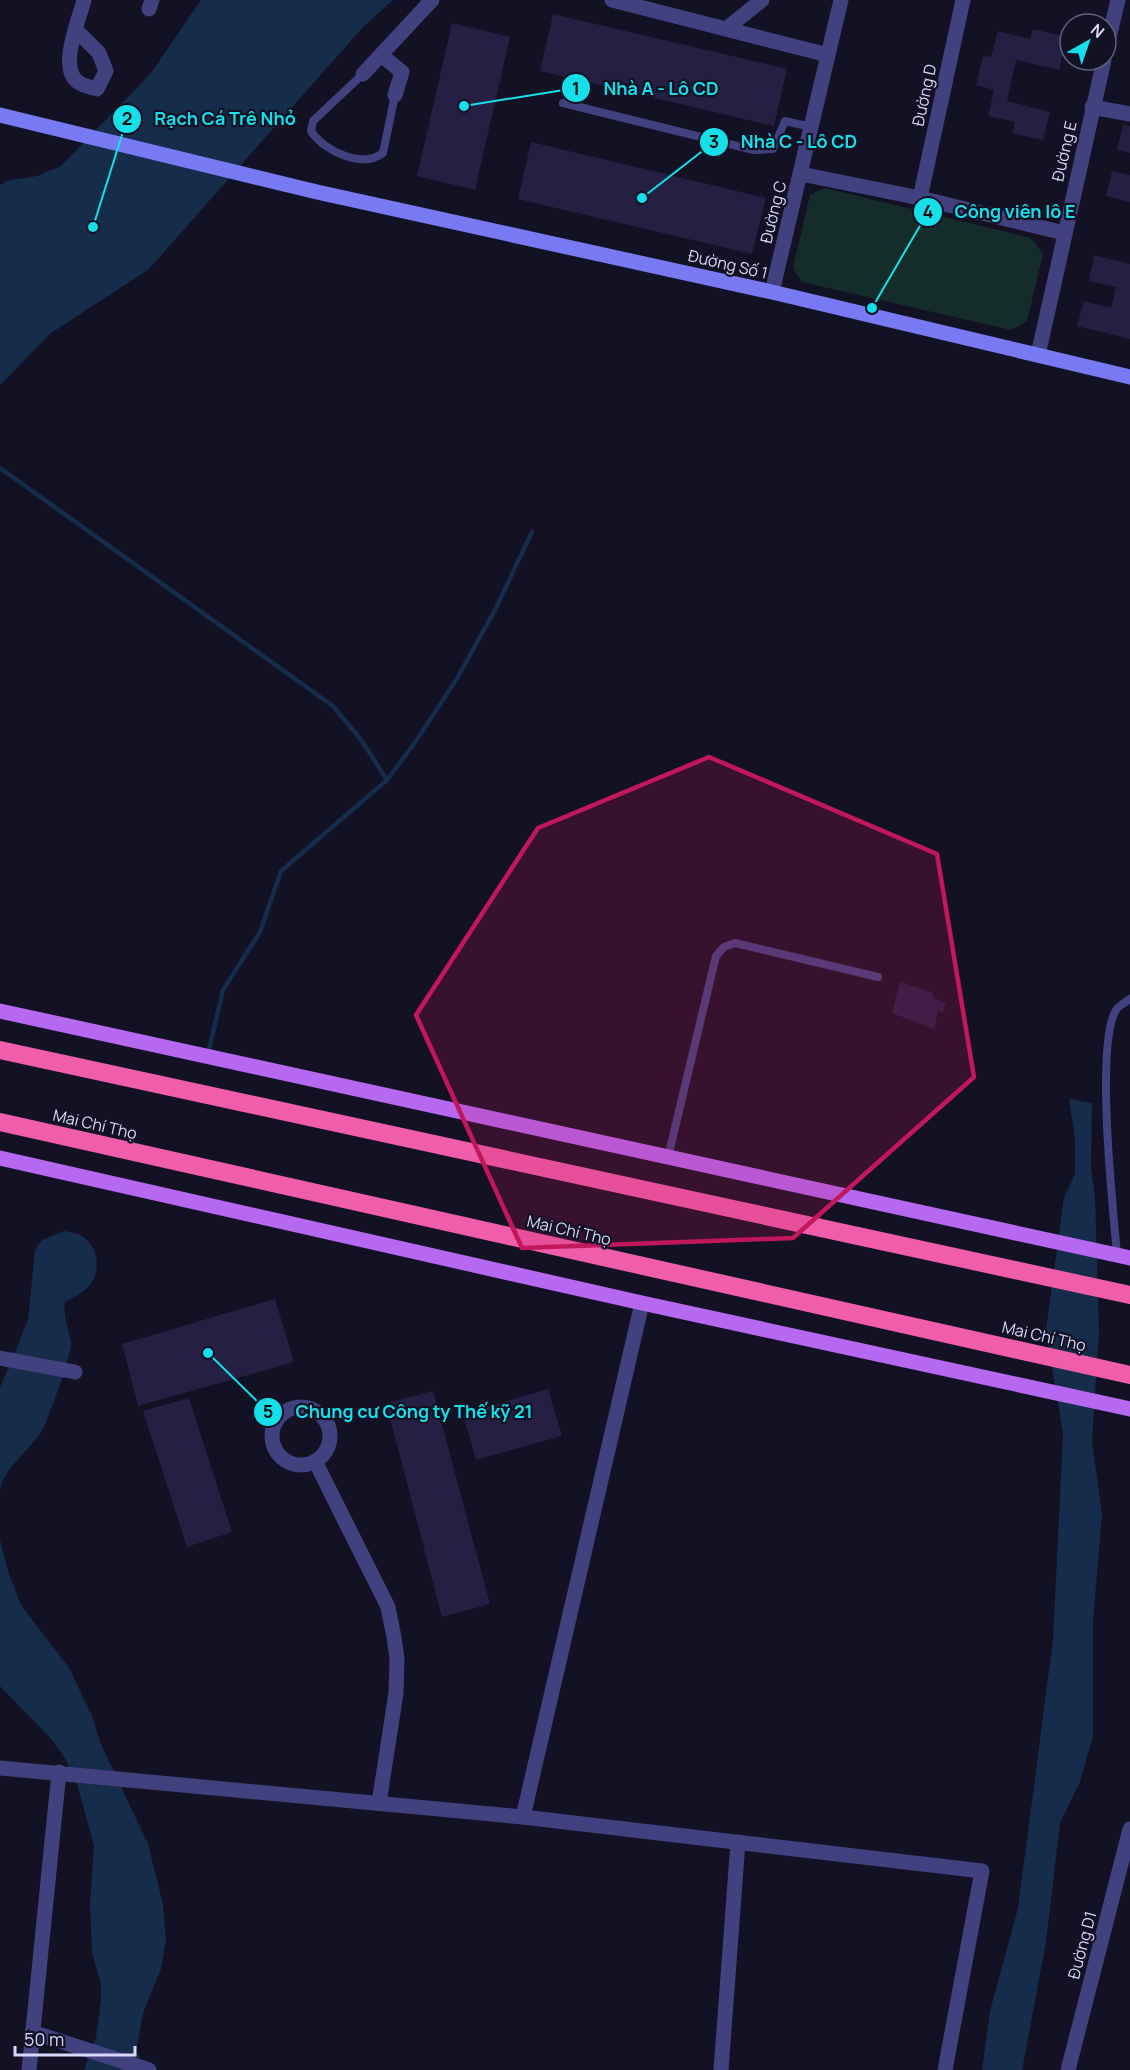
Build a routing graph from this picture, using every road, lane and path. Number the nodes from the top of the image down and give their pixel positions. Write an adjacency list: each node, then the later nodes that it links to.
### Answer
1 (84, 0): 8 (street)
2 (432, 0): 9 (street)
3 (612, 0): 7 (street)
4 (762, 0): 7 (street)
5 (841, 0): 10 (street, Đường C)
6 (963, 0): 20 (street, Đường D)
7 (726, 29): 10 (street)
8 (76, 30)
9 (381, 55): 12 (street); 13 (street)
10 (828, 55): 18 (street, Đường C)
11 (1101, 72): 15 (street, Đường E)
12 (363, 74): 13 (lane)
13 (395, 95)
14 (563, 103): 18 (lane)
15 (1092, 107): 16 (street); 21 (street, Đường E)
16 (1130, 114)
17 (0, 115): 22 (street, Đường Số 1)
18 (811, 127): 19 (street, Đường C)
19 (801, 174): 20 (street); 22 (street, Đường C)
20 (920, 198): 21 (street)
21 (1064, 233): 23 (street, Đường E)
22 (772, 292): 23 (street, Đường Số 1)
23 (1038, 355): 24 (street, Đường Số 1)
24 (1130, 377)
25 (878, 977): 30 (lane)
26 (1130, 999): 32 (lane)
27 (0, 1011): 30 (main road)
28 (0, 1050): 33 (highway)
29 (0, 1122): 37 (highway, Mai Chí Thọ)
30 (668, 1157): 32 (main road)
31 (0, 1158): 34 (main road)
32 (1123, 1256)
33 (1130, 1295)
34 (642, 1303): 38 (main road); 43 (street)
35 (0, 1358): 36 (street)
36 (75, 1372)
37 (1130, 1375)
38 (1130, 1409)
39 (315, 1461): 42 (street)
40 (0, 1768): 41 (street)
41 (64, 1773): 42 (street); 47 (street)
42 (379, 1803): 43 (street)
43 (523, 1817): 45 (street)
44 (1130, 1829): 46 (street, Đường D1)
45 (738, 1842): 50 (street); 51 (street)
46 (1123, 1887): 52 (street, Đường D1)
47 (32, 2032): 48 (street); 49 (street)
48 (29, 2070)
49 (148, 2070)
50 (721, 2070)
51 (945, 2070)
52 (1068, 2070)

